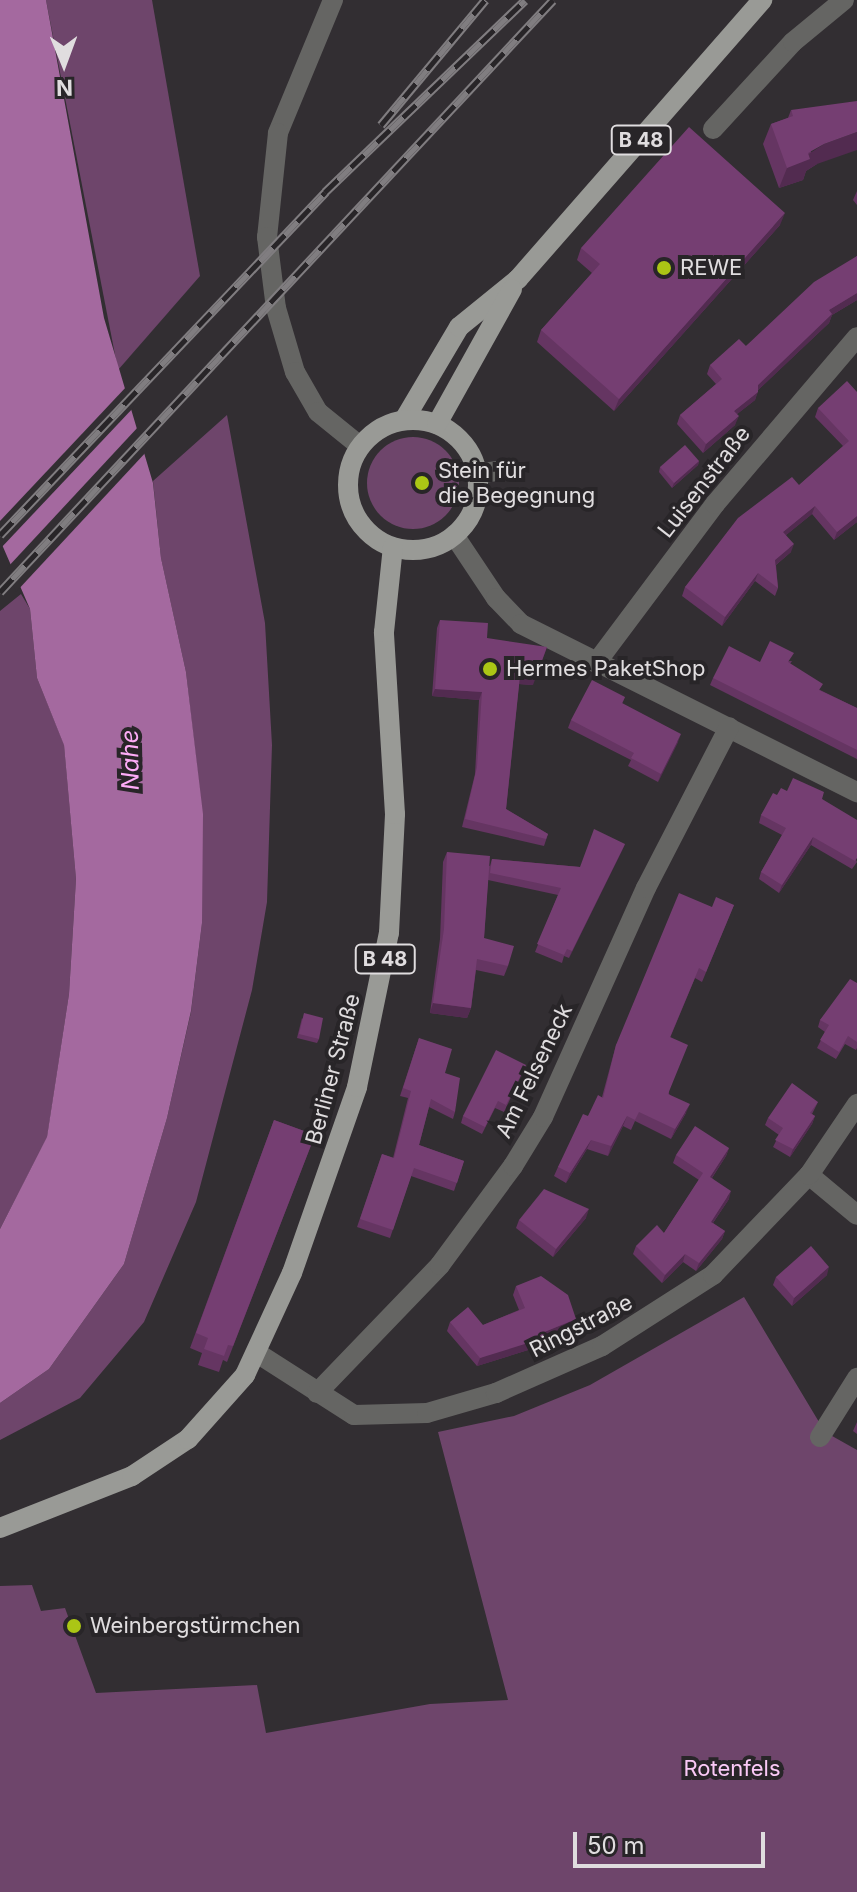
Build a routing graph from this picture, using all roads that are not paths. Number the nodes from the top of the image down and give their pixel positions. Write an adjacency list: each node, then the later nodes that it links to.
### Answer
1 (333, 0): 9 (street)
2 (762, 0): 5 (main road, B 48)
3 (844, 0): 4 (street)
4 (713, 129)
5 (518, 279): 7 (main road, B 48); 8 (main road, B 48)
6 (857, 337): 12 (street, Luisenstraße)
7 (404, 420): 8 (main road); 9 (main road)
8 (437, 424): 10 (main road)
9 (360, 446): 11 (main road)
10 (454, 535): 11 (main road); 12 (street)
11 (393, 547): 18 (main road, Berliner Straße / B 48)
12 (596, 663): 13 (street)
13 (729, 727): 14 (street); 20 (street, Am Felseneck)
14 (857, 792)
15 (857, 1104): 16 (street, Ringstraße)
16 (809, 1175): 17 (street); 20 (street, Ringstraße)
17 (857, 1215)
18 (257, 1353): 20 (street, Ringstraße); 22 (main road, B 48)
19 (857, 1378): 21 (street)
20 (317, 1393)
21 (820, 1437)
22 (0, 1528)

